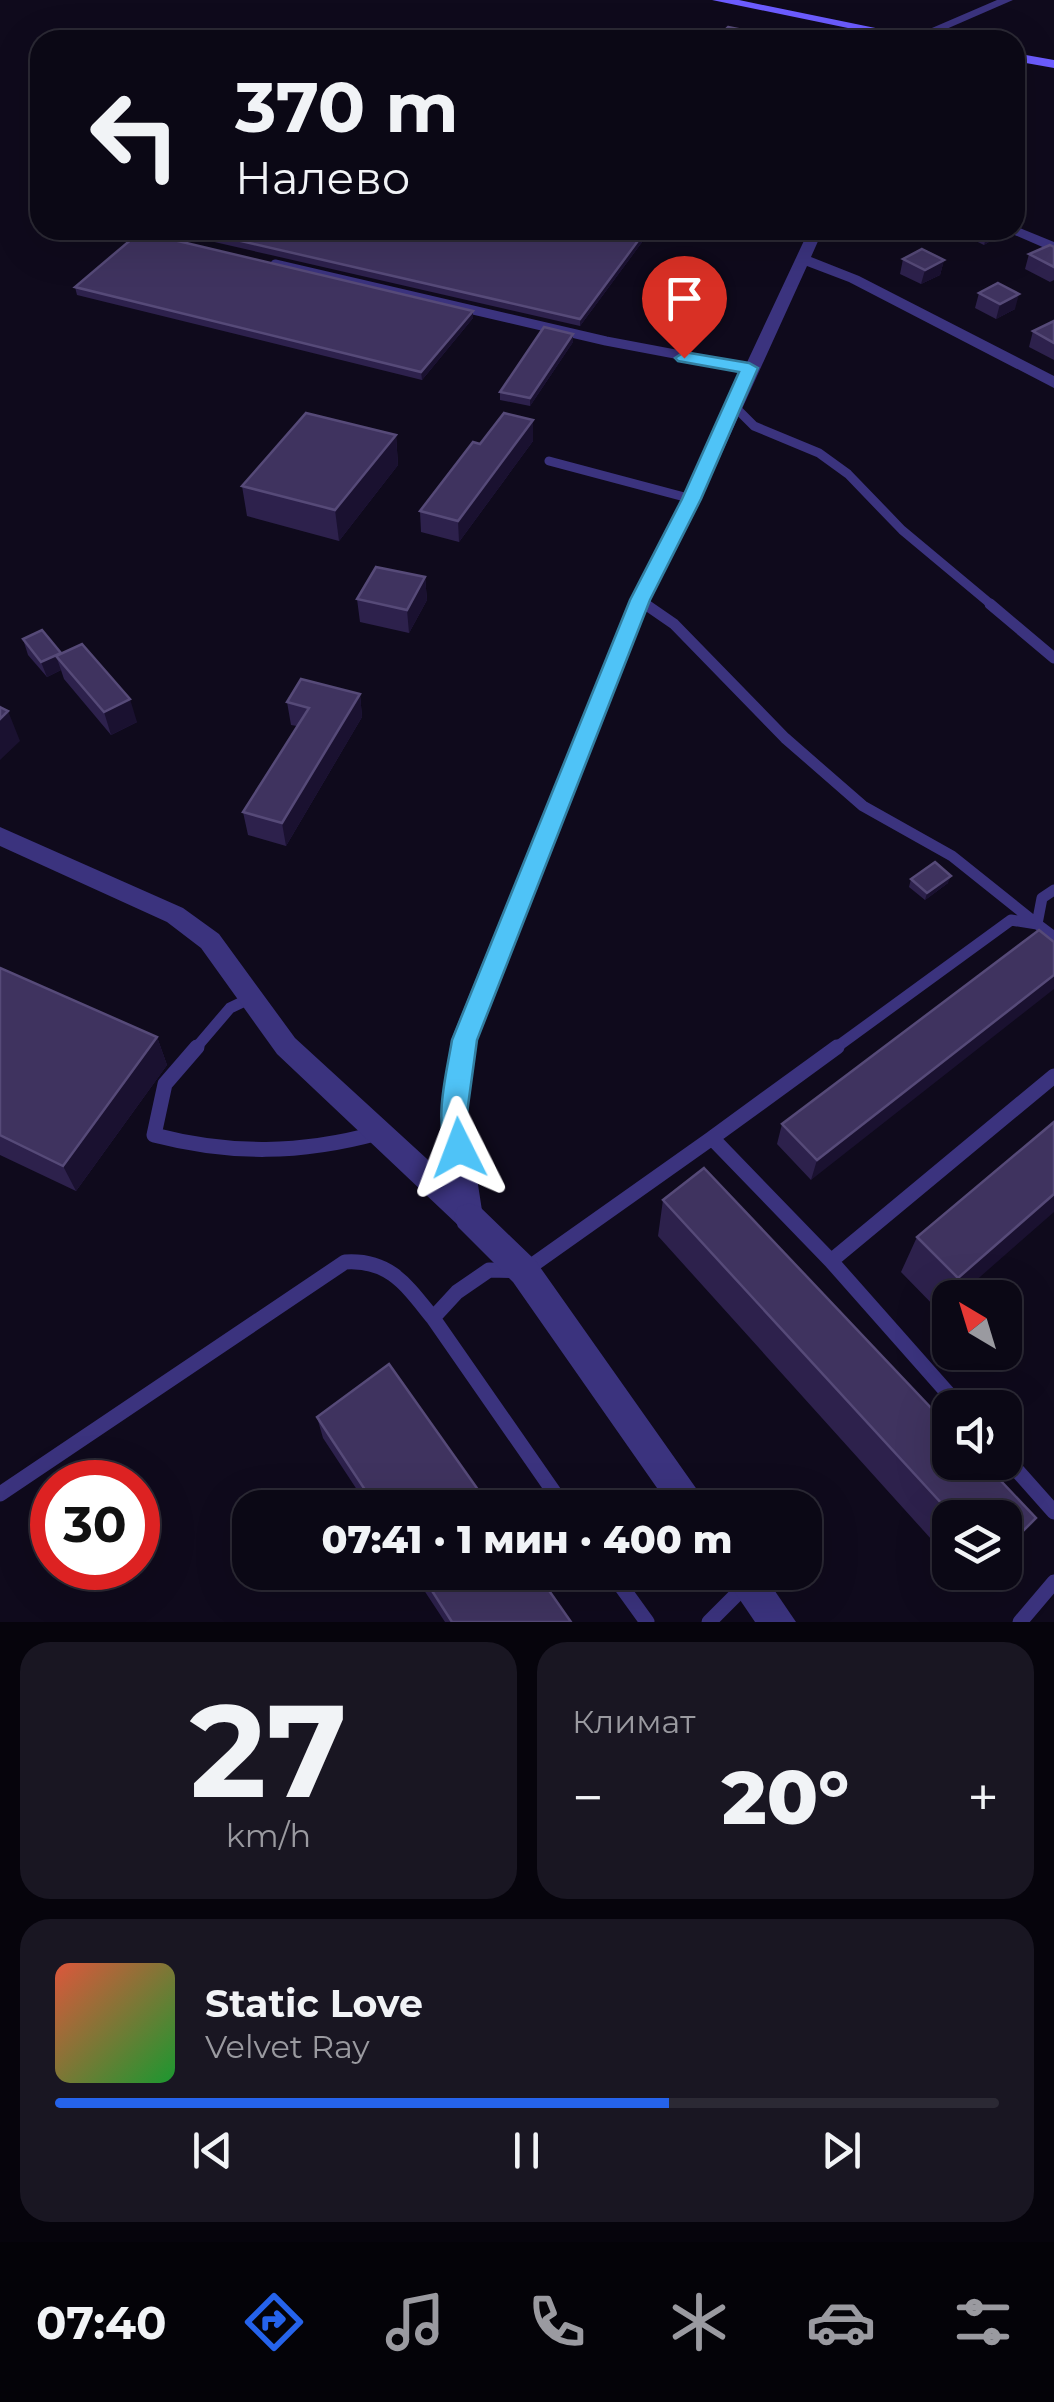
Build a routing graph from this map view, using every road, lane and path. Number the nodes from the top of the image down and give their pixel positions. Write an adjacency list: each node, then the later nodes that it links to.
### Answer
1 (719, 0): 3 (main road)
2 (1007, 0): 4 (street)
3 (871, 30)
4 (931, 30)
5 (1025, 59): 6 (main road)
6 (1054, 64)
7 (1025, 234): 9 (street)
8 (812, 240): 10 (street)
9 (1054, 247)
10 (803, 259): 12 (street); 13 (street)
11 (261, 260): 12 (lane)
12 (749, 368): 14 (street)
13 (1054, 383)
14 (734, 406): 16 (street); 18 (lane)
15 (550, 460): 16 (lane)
16 (692, 499): 17 (street)
17 (640, 600): 23 (lane); 29 (street)
18 (1054, 658)
19 (0, 836): 21 (street)
20 (0, 848): 21 (lane)
21 (35, 851): 25 (street)
22 (1054, 890): 23 (lane)
23 (1037, 924): 24 (lane); 28 (lane)
24 (1054, 937)
25 (250, 998): 27 (street); 27 (lane)
26 (1054, 1076): 30 (lane)
27 (382, 1132): 29 (street)
28 (712, 1138): 30 (lane); 31 (lane)
29 (469, 1217): 31 (street)
30 (831, 1261): 33 (lane)
31 (524, 1271): 32 (lane); 36 (street)
32 (432, 1318): 35 (lane); 37 (lane)
33 (945, 1390)
34 (1022, 1476): 38 (lane)
35 (553, 1490)
36 (680, 1490)
37 (0, 1494)
38 (1054, 1512)
39 (1054, 1582): 46 (lane)
40 (624, 1590): 43 (lane)
41 (734, 1590): 44 (lane)
42 (753, 1590): 45 (street)
43 (646, 1622)
44 (709, 1622)
45 (778, 1622)
46 (1020, 1622)

